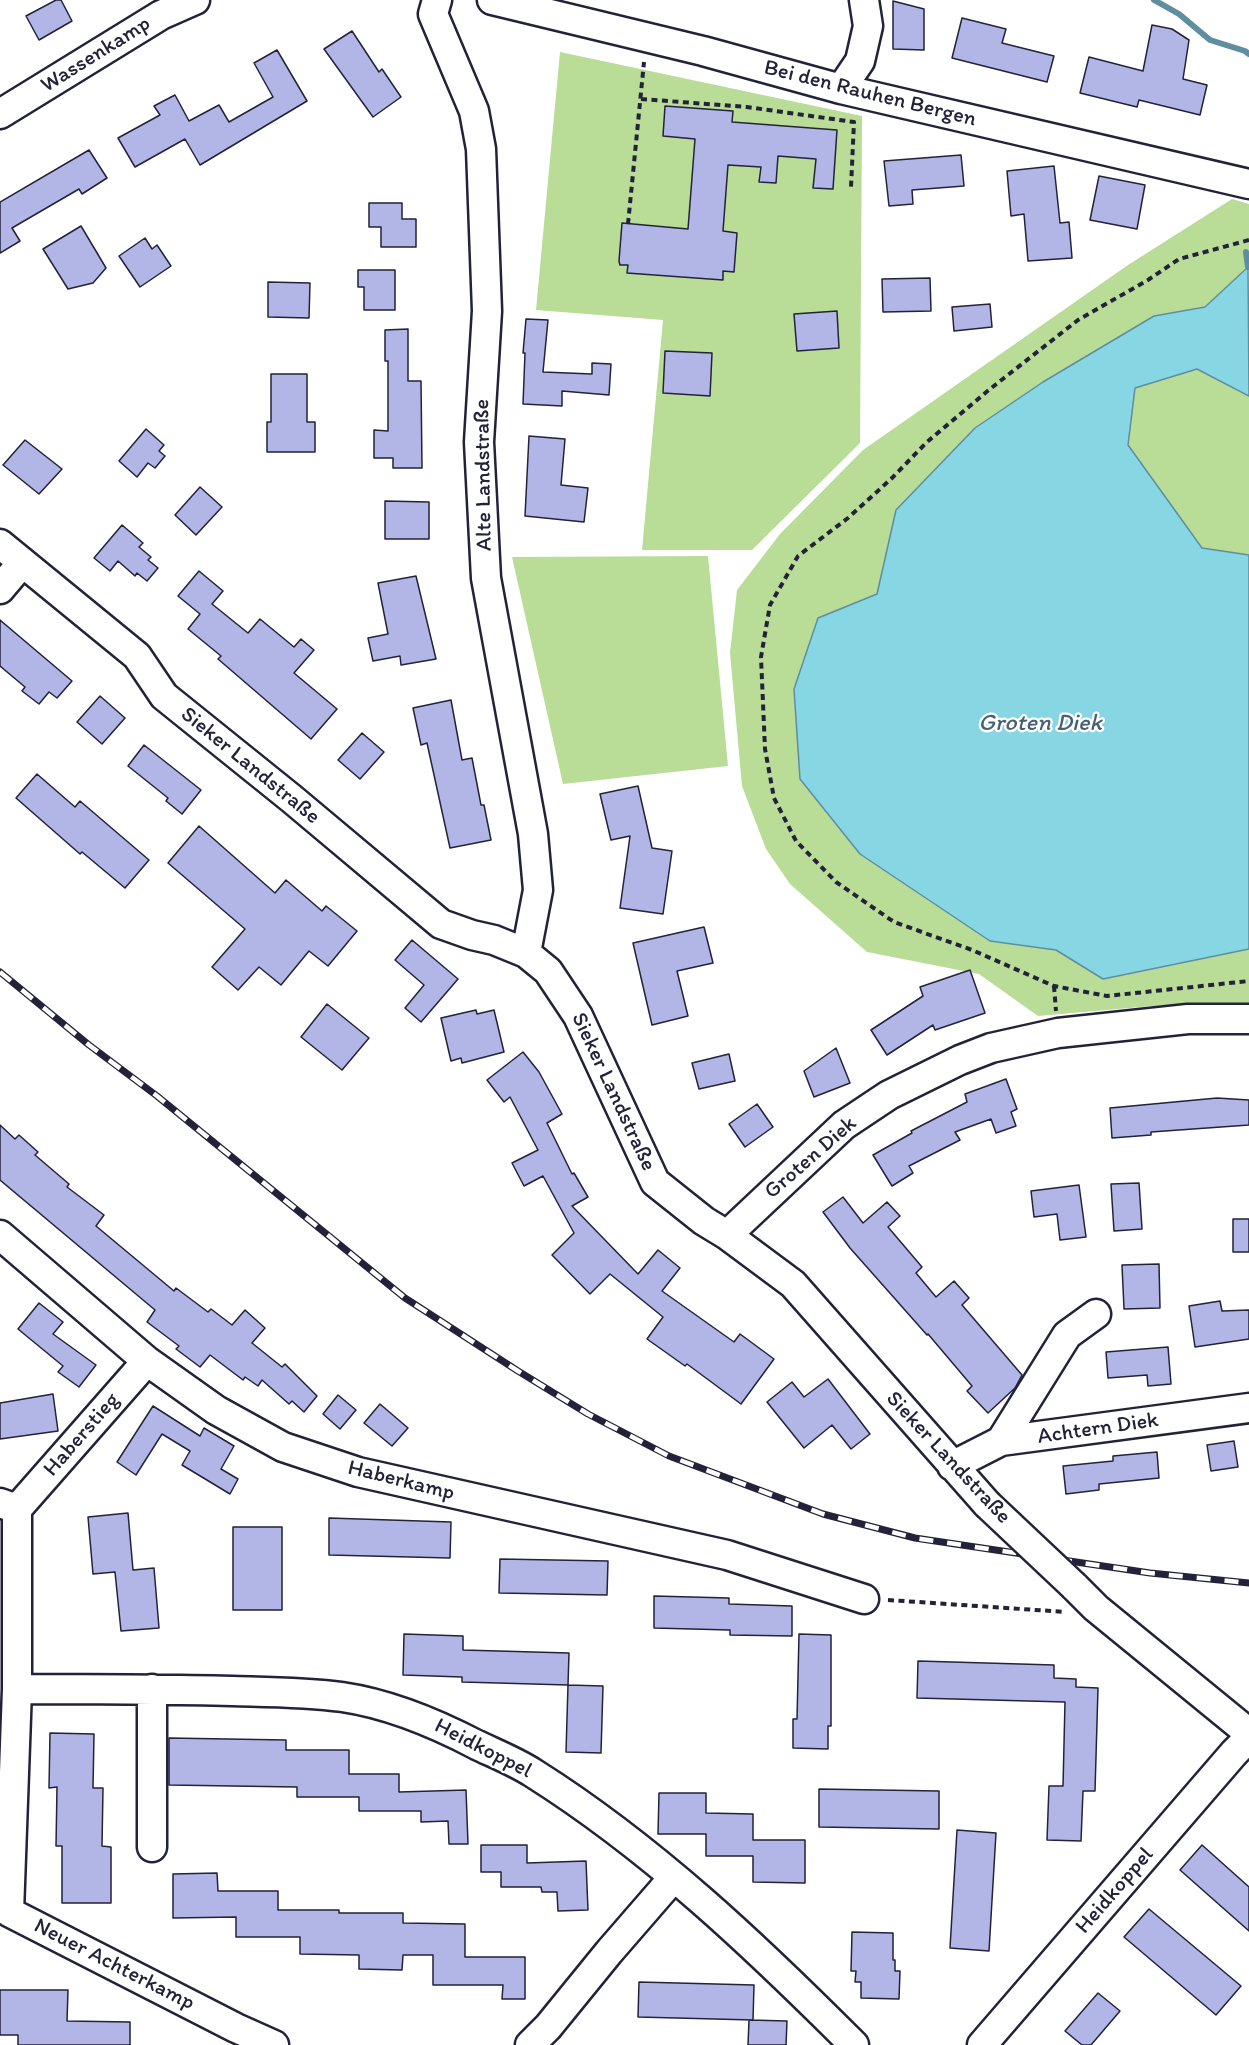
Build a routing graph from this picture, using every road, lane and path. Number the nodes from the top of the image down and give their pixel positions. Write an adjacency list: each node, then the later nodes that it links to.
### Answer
1 (195, 0): 9 (street, Wassenkamp)
2 (437, 0): 17 (street, Alte Landstraße)
3 (492, 0): 5 (street, Bei den Rauhen Bergen)
4 (864, 0): 7 (street)
5 (557, 8): 6 (street, Bei den Rauhen Bergen)
6 (647, 37): 7 (street, Bei den Rauhen Bergen); 8 (path)
7 (841, 89): 10 (street, Bei den Rauhen Bergen)
8 (641, 99): 11 (path); 12 (path)
9 (0, 114)
10 (1249, 184)
11 (851, 187)
12 (628, 224)
13 (1249, 240): 18 (path)
14 (0, 544): 15 (street, Sieker Landstraße)
15 (22, 563): 16 (street); 17 (street, Sieker Landstraße)
16 (0, 588)
17 (526, 953): 20 (street, Sieker Landstraße)
18 (1249, 981)
19 (1249, 1019): 20 (street, Groten Diek)
20 (727, 1234): 26 (street, Sieker Landstraße)
21 (0, 1235): 23 (street, Haberkamp)
22 (1096, 1314): 25 (street)
23 (147, 1361): 27 (street, Haberstieg); 28 (street, Haberkamp)
24 (1249, 1407): 25 (street, Achtern Diek)
25 (1001, 1441): 26 (street, Achtern Diek)
26 (952, 1466): 29 (street, Sieker Landstraße, bridge)
27 (9, 1506): 30 (street, Neuer Achterkamp)
28 (864, 1599): 29 (path)
29 (1096, 1608): 32 (street, Sieker Landstraße)
30 (17, 1689): 31 (street, Heidkoppel); 36 (street, Neuer Achterkamp)
31 (152, 1689): 34 (street); 35 (street, Heidkoppel)
32 (1249, 1733)
33 (1249, 1738): 40 (street, Heidkoppel)
34 (153, 1847)
35 (674, 1877): 38 (street); 39 (street, Heidkoppel)
36 (4, 1914): 37 (street, Neuer Achterkamp)
37 (274, 2045)
38 (530, 2045)
39 (854, 2045)
40 (982, 2045)

